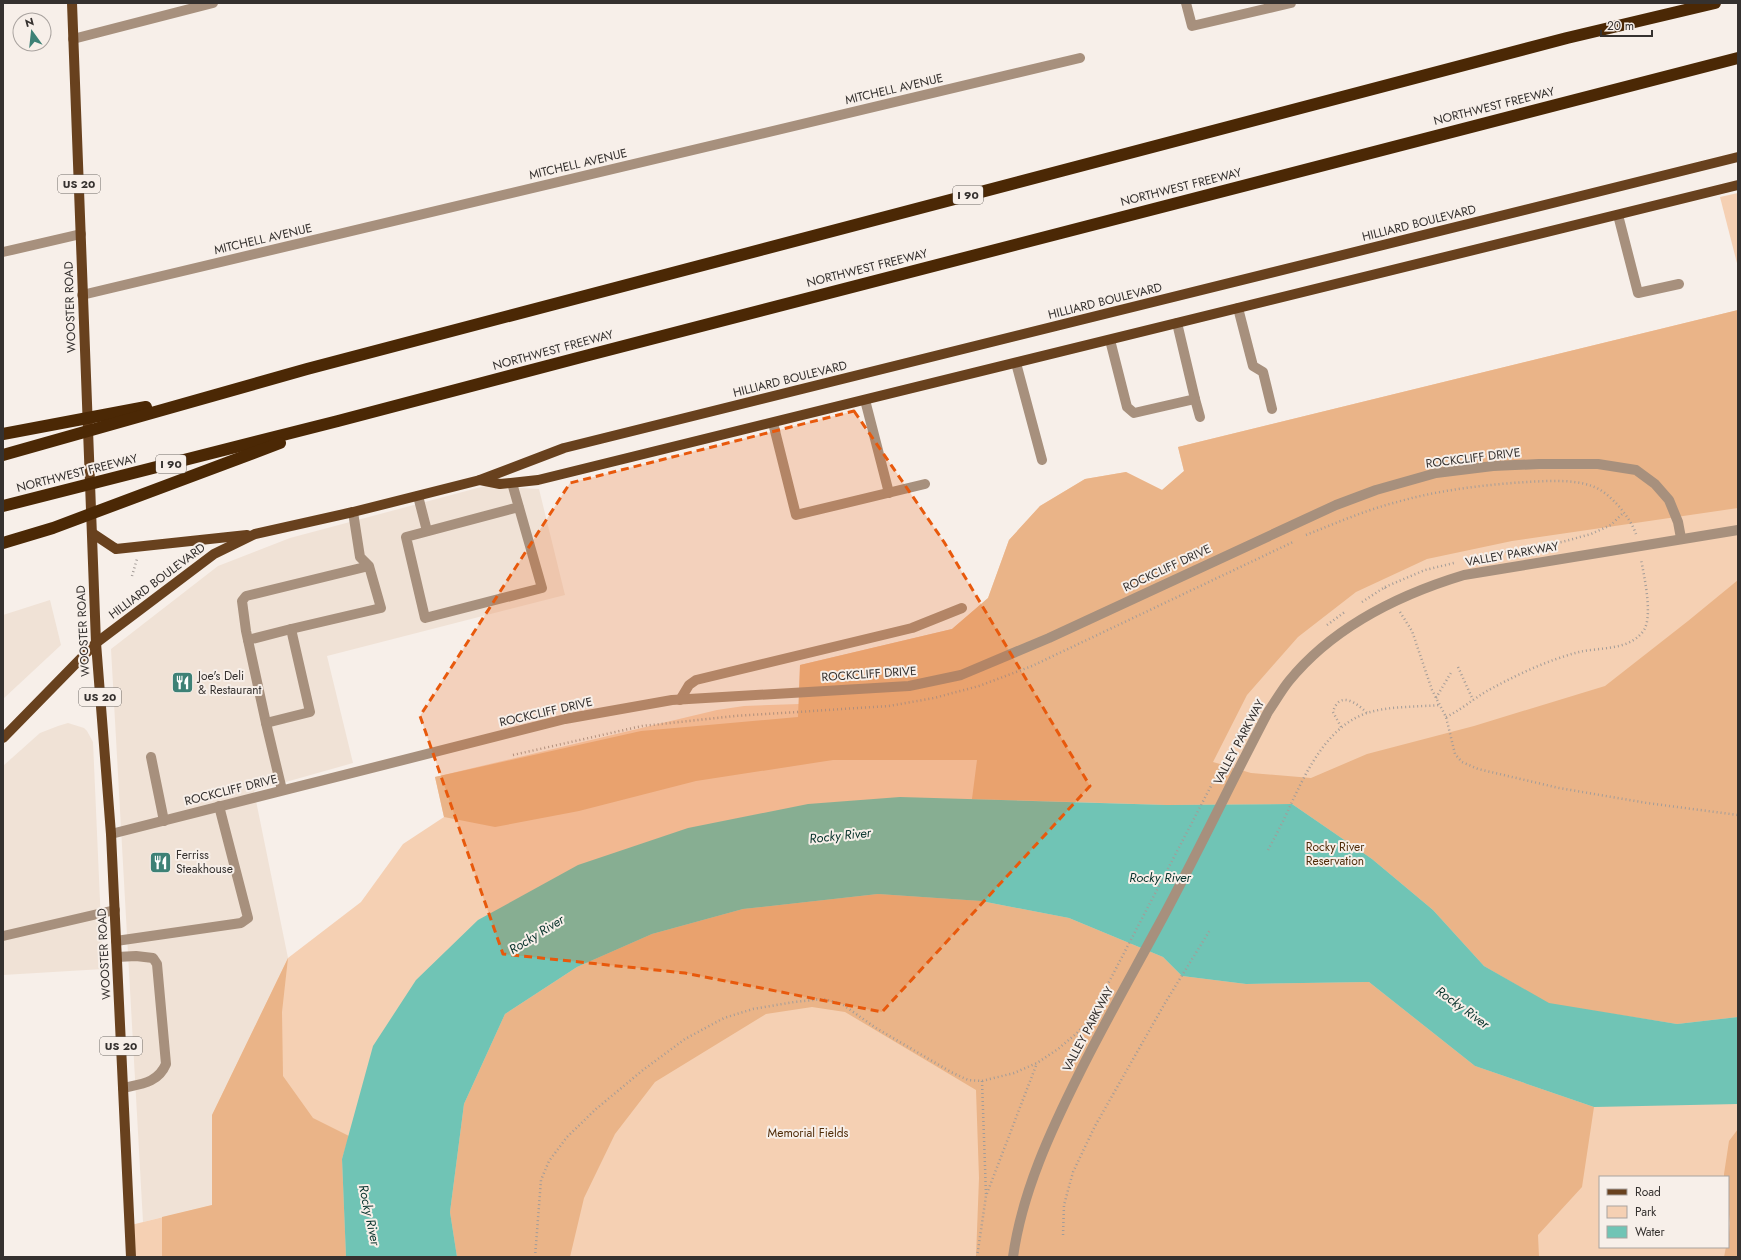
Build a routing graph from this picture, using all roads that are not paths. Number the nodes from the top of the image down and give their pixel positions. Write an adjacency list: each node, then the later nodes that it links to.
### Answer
1 (72, 3): 6 (main road, WOOSTER ROAD / US 20)
2 (213, 3): 6 (street)
3 (1186, 3): 4 (street)
4 (1291, 3)
5 (1715, 3): 20 (highway, I 90)
6 (73, 39): 12 (main road, WOOSTER ROAD / US 20)
7 (1080, 58): 15 (street, MITCHELL AVENUE)
8 (1738, 58): 25 (highway, NORTHWEST FREEWAY / I 90)
9 (1738, 157): 30 (main road, HILLIARD BOULEVARD)
10 (1738, 185): 11 (main road, HILLIARD BOULEVARD)
11 (1618, 215): 14 (street); 16 (main road, HILLIARD BOULEVARD)
12 (81, 234): 13 (street); 15 (main road, WOOSTER ROAD / US 20)
13 (3, 252)
14 (1679, 284)
15 (82, 296): 40 (main road, WOOSTER ROAD / US 20)
16 (1238, 308): 17 (main road, HILLIARD BOULEVARD); 23 (street)
17 (1177, 323): 18 (main road, HILLIARD BOULEVARD); 21 (street)
18 (1110, 340): 19 (main road, HILLIARD BOULEVARD); 21 (street)
19 (1016, 363): 22 (main road, HILLIARD BOULEVARD); 29 (street)
20 (222, 392): 27 (highway); 28 (highway, I 90)
21 (1195, 399): 24 (street)
22 (865, 400): 26 (main road, HILLIARD BOULEVARD); 33 (street)
23 (1272, 409)
24 (1200, 417)
25 (338, 421): 35 (highway, NORTHWEST FREEWAY / I 90); 43 (highway)
26 (773, 423): 31 (main road, HILLIARD BOULEVARD); 33 (street)
27 (3, 434)
28 (3, 455)
29 (1042, 460)
30 (480, 480): 31 (main road, HILLIARD BOULEVARD); 34 (main road, HILLIARD BOULEVARD)
31 (512, 483): 36 (street)
32 (925, 484): 33 (street)
33 (889, 493)
34 (418, 496): 37 (main road, HILLIARD BOULEVARD); 39 (street)
35 (3, 506)
36 (519, 507): 39 (street); 39 (street)
37 (353, 512): 41 (main road, HILLIARD BOULEVARD); 44 (street)
38 (1738, 530): 42 (street, VALLEY PARKWAY)
39 (427, 531)
40 (92, 533): 41 (main road); 48 (main road, WOOSTER ROAD / US 20)
41 (255, 534): 48 (main road, HILLIARD BOULEVARD)
42 (1681, 538): 49 (street, ROCKCLIFF DRIVE); 63 (street, VALLEY PARKWAY)
43 (3, 543)
44 (369, 566): 46 (street); 47 (street)
45 (962, 608): 49 (street)
46 (291, 629): 47 (street); 50 (street)
47 (248, 640): 50 (street)
48 (96, 643): 51 (main road, HILLIARD BOULEVARD); 56 (main road, WOOSTER ROAD / US 20)
49 (680, 700): 53 (street, ROCKCLIFF DRIVE)
50 (266, 724): 53 (street)
51 (3, 738)
52 (151, 757): 55 (street)
53 (282, 790): 54 (street, ROCKCLIFF DRIVE)
54 (219, 806): 55 (street, ROCKCLIFF DRIVE); 59 (street)
55 (164, 821): 56 (street, ROCKCLIFF DRIVE)
56 (111, 834): 57 (main road, WOOSTER ROAD / US 20)
57 (115, 910): 58 (street); 59 (main road, WOOSTER ROAD / US 20)
58 (3, 936)
59 (116, 941): 60 (main road, WOOSTER ROAD / US 20)
60 (117, 957): 61 (main road, WOOSTER ROAD / US 20); 61 (street)
61 (123, 1088): 62 (main road, WOOSTER ROAD / US 20)
62 (131, 1257)
63 (1014, 1257)

